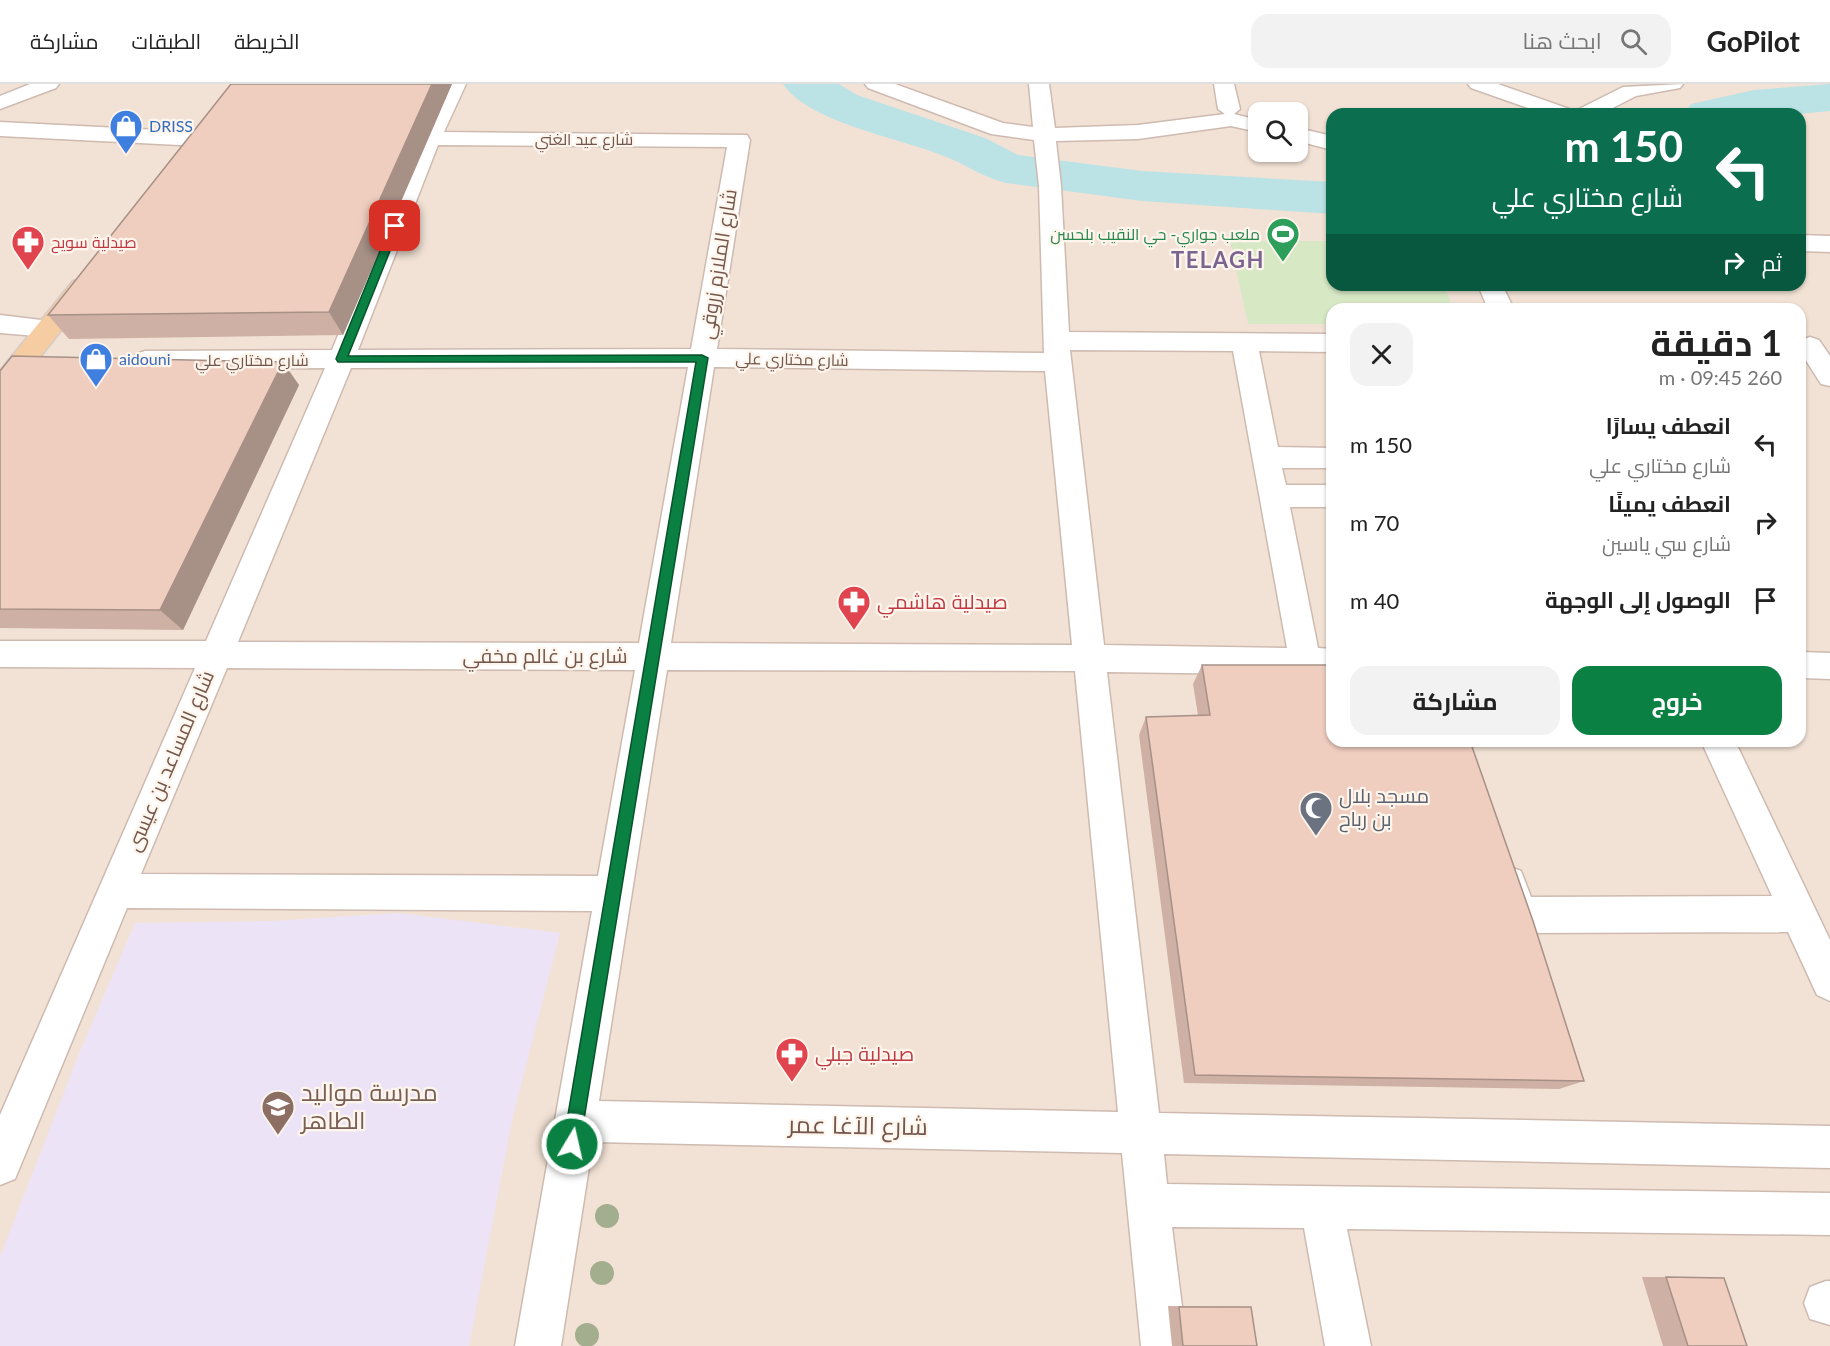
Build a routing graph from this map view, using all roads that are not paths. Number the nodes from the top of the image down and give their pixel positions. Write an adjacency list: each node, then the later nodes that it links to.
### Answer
1 (49, 84): 8 (street)
2 (456, 84): 16 (street, شارع المساعد بن عيسى)
3 (875, 84): 18 (street)
4 (1039, 84): 18 (street)
5 (1224, 84): 11 (street)
6 (1478, 84): 9 (street)
7 (1673, 84): 10 (street)
8 (0, 103)
9 (1548, 108)
10 (1596, 108)
11 (1229, 109)
12 (214, 121): 20 (main road)
13 (1248, 124): 18 (street)
14 (0, 129): 20 (street)
15 (1308, 137): 19 (street)
16 (430, 138): 17 (street, شارع عيد الغني); 31 (street, شارع المساعد بن عيسى)
17 (738, 140): 30 (street, شارع الملازم زروقي)
18 (1046, 141): 29 (street)
19 (1326, 142)
20 (192, 148)
21 (1806, 243): 22 (street)
22 (1830, 244)
23 (99, 265): 25 (main road)
24 (0, 324): 25 (street)
25 (50, 328): 32 (main road)
26 (1244, 341): 27 (street, شارع مختاري علي); 29 (street, شارع مختاري علي); 37 (street)
27 (1326, 343)
28 (1813, 346): 35 (street)
29 (1056, 351): 30 (street, شارع مختاري علي); 44 (street)
30 (702, 358): 31 (street, شارع مختاري علي); 43 (street, شارع الملازم زروقي)
31 (342, 359): 34 (street, شارع مختاري علي); 42 (street, شارع المساعد بن عيسى)
32 (23, 360): 33 (street); 36 (main road)
33 (59, 360)
34 (118, 360)
35 (1830, 377)
36 (0, 389)
37 (1264, 457): 38 (street); 39 (street)
38 (1326, 458)
39 (1272, 495): 40 (street); 45 (street)
40 (1326, 496)
41 (0, 654): 42 (street, شارع بن غالم مخفي)
42 (216, 654): 43 (street, شارع بن غالم مخفي); 50 (street, شارع المساعد بن عيسى)
43 (653, 656): 44 (street, شارع بن غالم مخفي); 51 (street, شارع الملازم زروقي)
44 (1091, 658): 45 (street, شارع بن غالم مخفي); 56 (street)
45 (1318, 662)
46 (1806, 665): 47 (street)
47 (1830, 666)
48 (1721, 747): 52 (street)
49 (1498, 849): 52 (street)
50 (114, 891): 51 (street); 55 (street, شارع المساعد بن عيسى)
51 (613, 894): 54 (street, شارع الملازم زروقي)
52 (1798, 914): 53 (street)
53 (1830, 982)
54 (576, 1121): 56 (street, شارع الآغا عمر); 62 (street, شارع الملازم زروقي)
55 (13, 1125): 58 (street, شارع المساعد بن عيسى)
56 (1140, 1131): 57 (street, شارع الآغا عمر); 59 (street)
57 (1830, 1147)
58 (0, 1164)
59 (1149, 1205): 60 (street); 63 (street)
60 (1321, 1207): 61 (street); 64 (street)
61 (1830, 1214)
62 (538, 1346)
63 (1164, 1346)
64 (1348, 1346)

